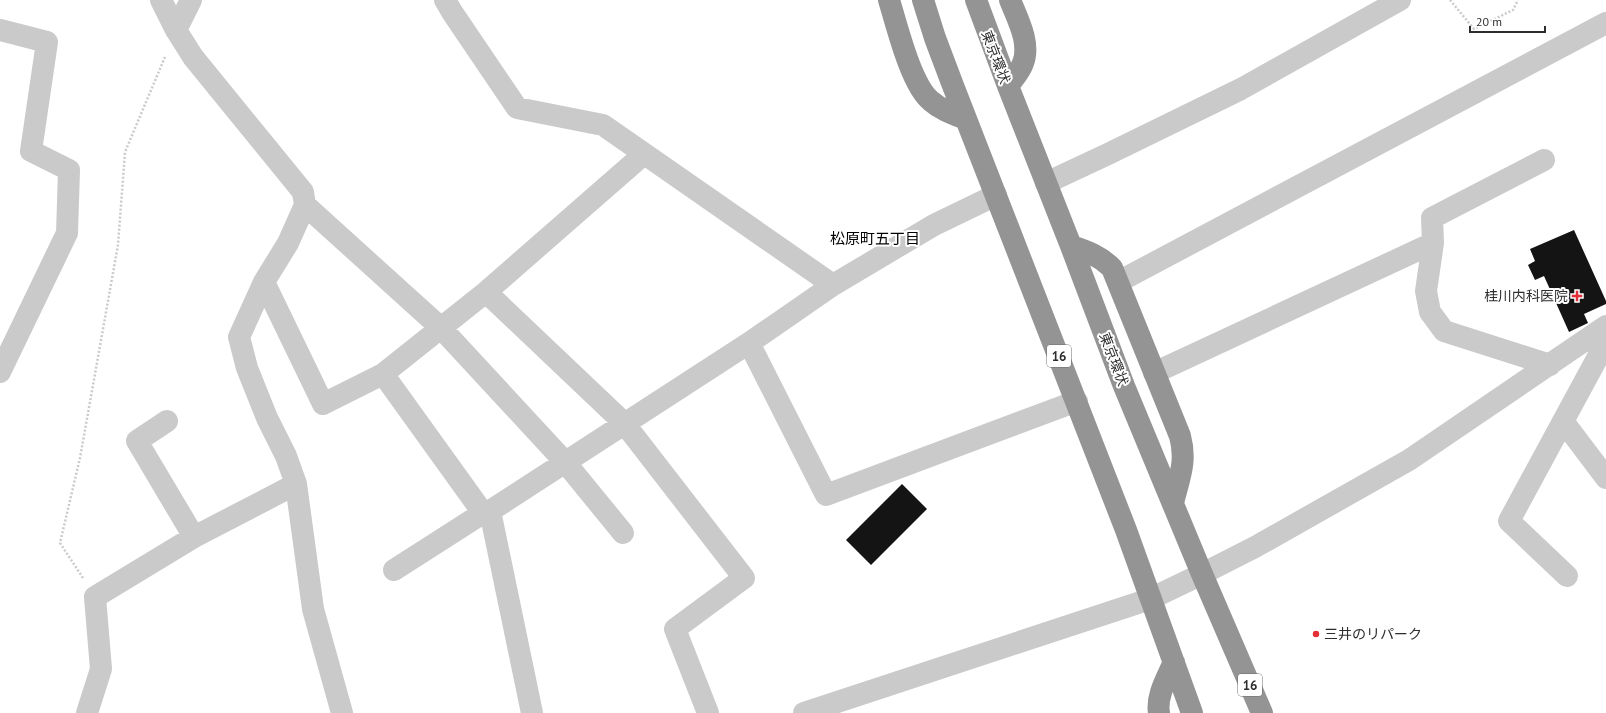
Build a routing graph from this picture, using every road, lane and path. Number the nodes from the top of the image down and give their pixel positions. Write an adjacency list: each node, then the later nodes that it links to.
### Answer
1 (161, 0): 13 (street)
2 (191, 0): 13 (street)
3 (446, 0): 16 (street)
4 (889, 0): 15 (highway)
5 (923, 0): 15 (highway, 16)
6 (976, 0): 14 (highway, 東京環状 / 16)
7 (1010, 0): 14 (highway)
8 (1400, 0): 18 (street)
9 (1450, 0): 10 (path)
10 (1518, 0)
11 (1606, 23): 24 (street)
12 (0, 30): 32 (street)
13 (176, 30): 20 (street); 49 (path)
14 (1008, 86): 18 (highway, 東京環状 / 16)
15 (966, 119): 19 (highway, 16)
16 (644, 154): 25 (street); 26 (street)
17 (1544, 160): 21 (street)
18 (1046, 183): 22 (highway, 東京環状 / 16)
19 (996, 195): 25 (street); 35 (highway, 16)
20 (305, 205): 23 (street); 28 (street)
21 (1433, 243): 31 (street); 33 (street)
22 (1071, 246): 24 (highway); 42 (highway, 東京環状 / 16)
23 (264, 282): 34 (street); 41 (street)
24 (1118, 282): 33 (highway)
25 (834, 285): 30 (street)
26 (486, 292): 28 (street); 38 (street)
27 (1606, 326): 31 (street)
28 (441, 328): 34 (street); 39 (street)
29 (1606, 342): 37 (street)
30 (749, 343): 35 (street); 38 (street)
31 (1550, 365): 47 (street)
32 (0, 372)
33 (1154, 373): 42 (highway)
34 (383, 374): 43 (street)
35 (1076, 401): 50 (highway, 16)
36 (167, 421): 45 (street)
37 (1563, 421): 40 (street); 48 (street)
38 (624, 424): 39 (street); 55 (street)
39 (565, 462): 43 (street); 44 (street)
40 (1606, 478)
41 (296, 484): 45 (street); 53 (street)
42 (1172, 503): 47 (highway, 東京環状 / 16)
43 (487, 512): 46 (street); 54 (street)
44 (623, 533)
45 (194, 537): 49 (street)
46 (394, 570)
47 (1202, 574): 50 (street); 59 (highway, 東京環状 / 16)
48 (1567, 576)
49 (94, 597): 52 (street)
50 (1150, 599): 51 (highway, 16); 56 (street)
51 (1174, 662): 57 (highway); 58 (highway, 16)
52 (87, 713)
53 (342, 713)
54 (532, 713)
55 (708, 713)
56 (804, 713)
57 (1159, 713)
58 (1192, 713)
59 (1262, 713)

